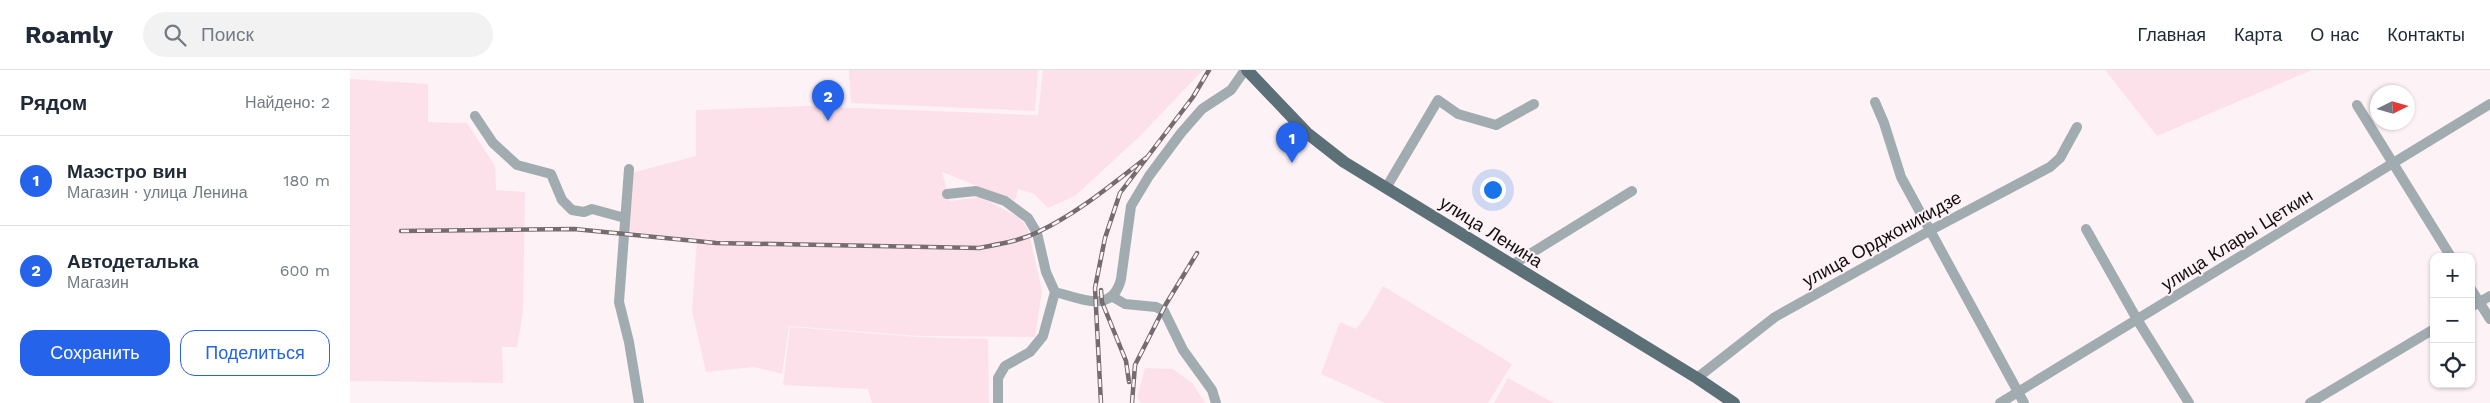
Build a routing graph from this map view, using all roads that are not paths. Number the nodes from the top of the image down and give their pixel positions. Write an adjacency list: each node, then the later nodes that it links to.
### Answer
1 (1246, 70): 10 (main road, улица Ленина); 20 (street)
2 (1875, 102): 15 (street)
3 (1534, 104): 10 (street)
4 (2490, 104): 8 (street, улица Клары Цеткин)
5 (2358, 105): 8 (street)
6 (475, 116): 13 (street)
7 (2077, 127): 15 (street, улица Орджоникидзе)
8 (2394, 162): 16 (street); 23 (street, улица Клары Цеткин)
9 (629, 169): 13 (street)
10 (1386, 188): 17 (main road, улица Ленина)
11 (1632, 191): 17 (street)
12 (947, 194): 18 (street)
13 (625, 218): 27 (street)
14 (2086, 229): 23 (street)
15 (1930, 230): 25 (street, улица Орджоникидзе); 26 (street)
16 (2449, 253)
17 (1512, 266): 25 (main road, улица Ленина)
18 (1055, 292): 20 (street); 28 (street)
19 (2490, 296): 21 (street)
20 (1113, 297): 29 (street)
21 (2475, 305): 22 (street)
22 (2490, 319)
23 (2138, 320): 26 (street, улица Клары Цеткин); 33 (street)
24 (2430, 332): 34 (street)
25 (1697, 378): 30 (main road, улица Ленина)
26 (2017, 393): 31 (street, улица Клары Цеткин); 32 (street)
27 (638, 403)
28 (998, 403)
29 (1216, 403)
30 (1734, 403)
31 (2000, 403)
32 (2024, 403)
33 (2189, 403)
34 (2310, 403)

